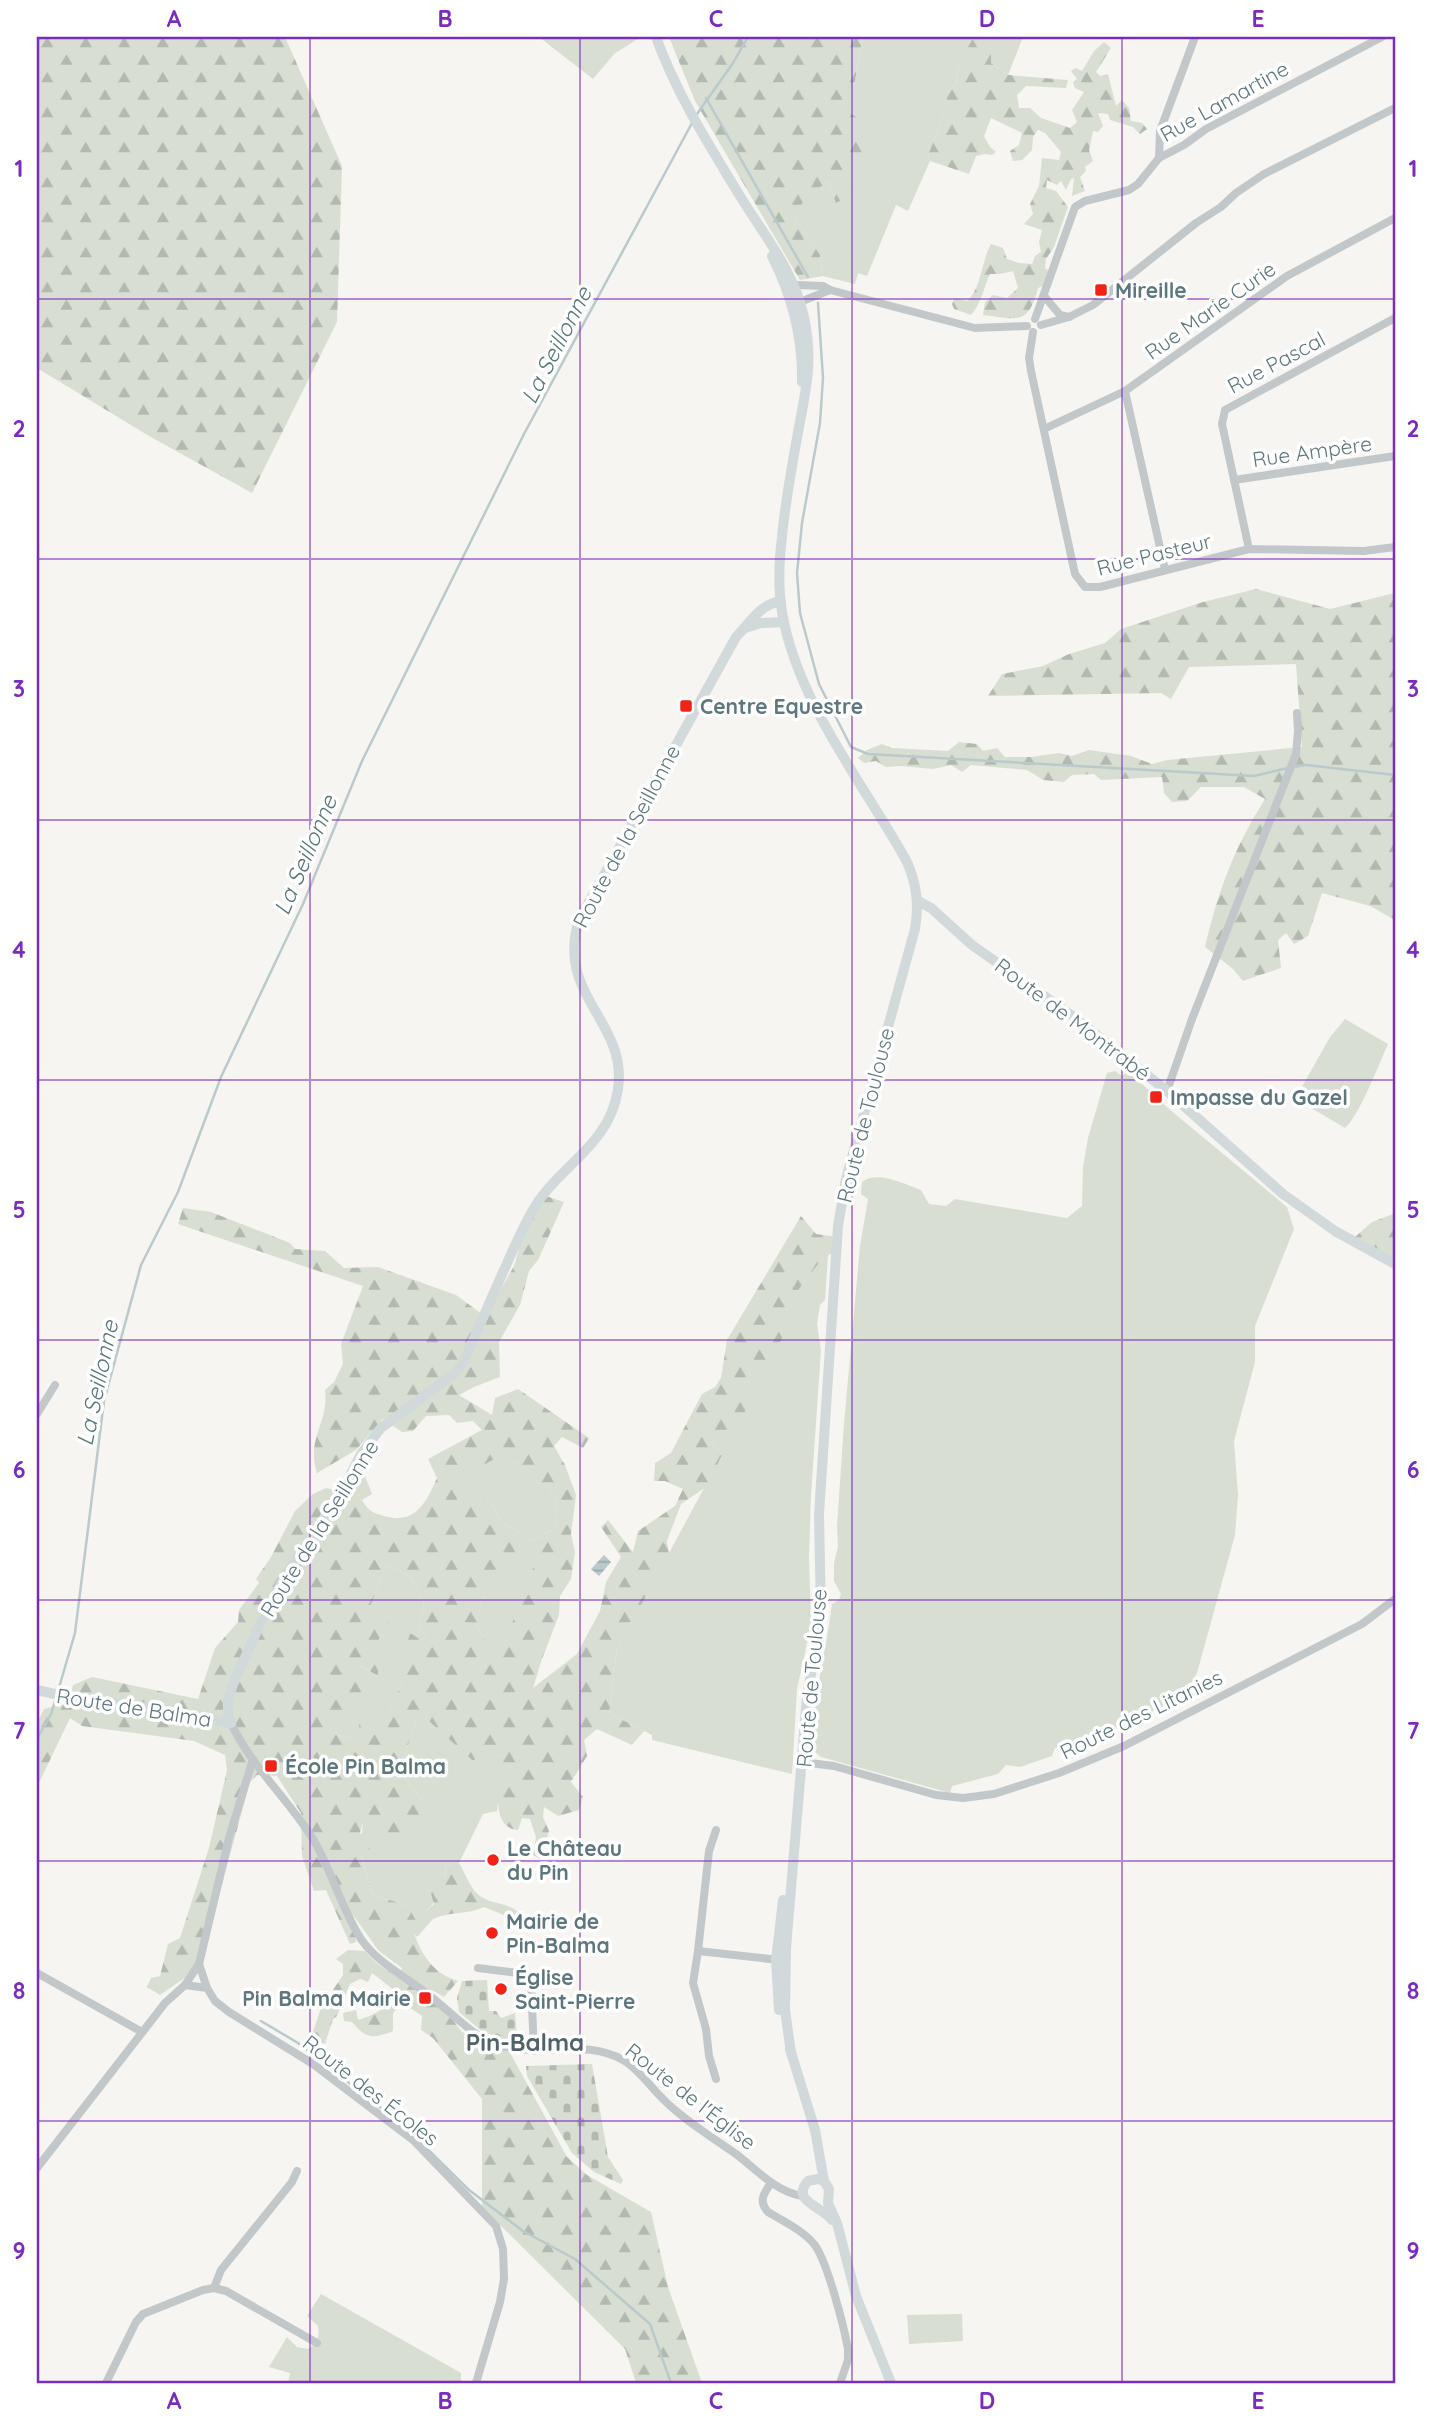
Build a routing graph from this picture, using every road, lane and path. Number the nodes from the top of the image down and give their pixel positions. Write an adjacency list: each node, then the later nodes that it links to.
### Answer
1 (656, 37): 8 (street, Route de Toulouse)
2 (1195, 37): 5 (street)
3 (1382, 37): 5 (street, Rue Lamartine)
4 (1395, 108): 10 (street)
5 (1159, 158): 9 (street)
6 (1395, 218): 14 (street, Rue Marie Curie)
7 (830, 290): 8 (street); 8 (street); 13 (street)
8 (795, 295): 21 (street, Route de Toulouse)
9 (1045, 297): 10 (street); 12 (street)
10 (1069, 317): 12 (street)
11 (1395, 318): 17 (street, Rue Pascal)
12 (1038, 322): 13 (street)
13 (1030, 329): 15 (street)
14 (1125, 391): 15 (street, Rue Marie Curie); 20 (street)
15 (1044, 429): 20 (street, Rue Pasteur)
16 (1395, 456): 17 (street, Rue Ampère)
17 (1234, 480): 19 (street, Rue Pascal)
18 (1395, 547): 19 (street, Rue Pasteur)
19 (1249, 549): 20 (street, Rue Pasteur)
20 (1165, 570)
21 (781, 601): 22 (street, Route de Toulouse); 23 (street, Route de la Seillonne)
22 (784, 622): 23 (street); 25 (street, Route de Toulouse)
23 (745, 628): 32 (street, Route de la Seillonne)
24 (1297, 713): 26 (street)
25 (918, 901): 26 (street, Route de Montrabé); 34 (street, Route de Toulouse)
26 (1167, 1091): 27 (street, Route de Montrabé)
27 (1395, 1264)
28 (55, 1385): 29 (street)
29 (37, 1414)
30 (1395, 1600): 34 (street, Route des Litanies)
31 (42, 1691): 32 (street, Route de Balma)
32 (231, 1723): 33 (street, Route de l'Église)
33 (253, 1759): 38 (street, Route des Écoles); 44 (street, Route de l'Église)
34 (802, 1762): 37 (street, Route de Toulouse)
35 (716, 1830): 36 (street)
36 (698, 1951): 37 (street); 45 (street)
37 (781, 1960): 46 (street, Route de Toulouse)
38 (200, 1964): 41 (street); 42 (street, Route des Écoles)
39 (478, 1968): 44 (street)
40 (37, 1973): 43 (street)
41 (185, 1985): 42 (street); 43 (street)
42 (207, 1988): 58 (street, Route des Écoles)
43 (142, 2032): 47 (street)
44 (534, 2051): 50 (street, Route de l'Église)
45 (716, 2079)
46 (818, 2144): 49 (street, Route de Toulouse); 51 (street, Route de Toulouse)
47 (37, 2167)
48 (297, 2171): 55 (street)
49 (824, 2182): 51 (street); 52 (street)
50 (775, 2185): 51 (street); 59 (street)
51 (806, 2186): 53 (street)
52 (828, 2198): 53 (street); 54 (street)
53 (816, 2206): 54 (street)
54 (838, 2231): 60 (street)
55 (214, 2288): 56 (street); 57 (street)
56 (317, 2343)
57 (106, 2383)
58 (476, 2383)
59 (840, 2383)
60 (891, 2383)

